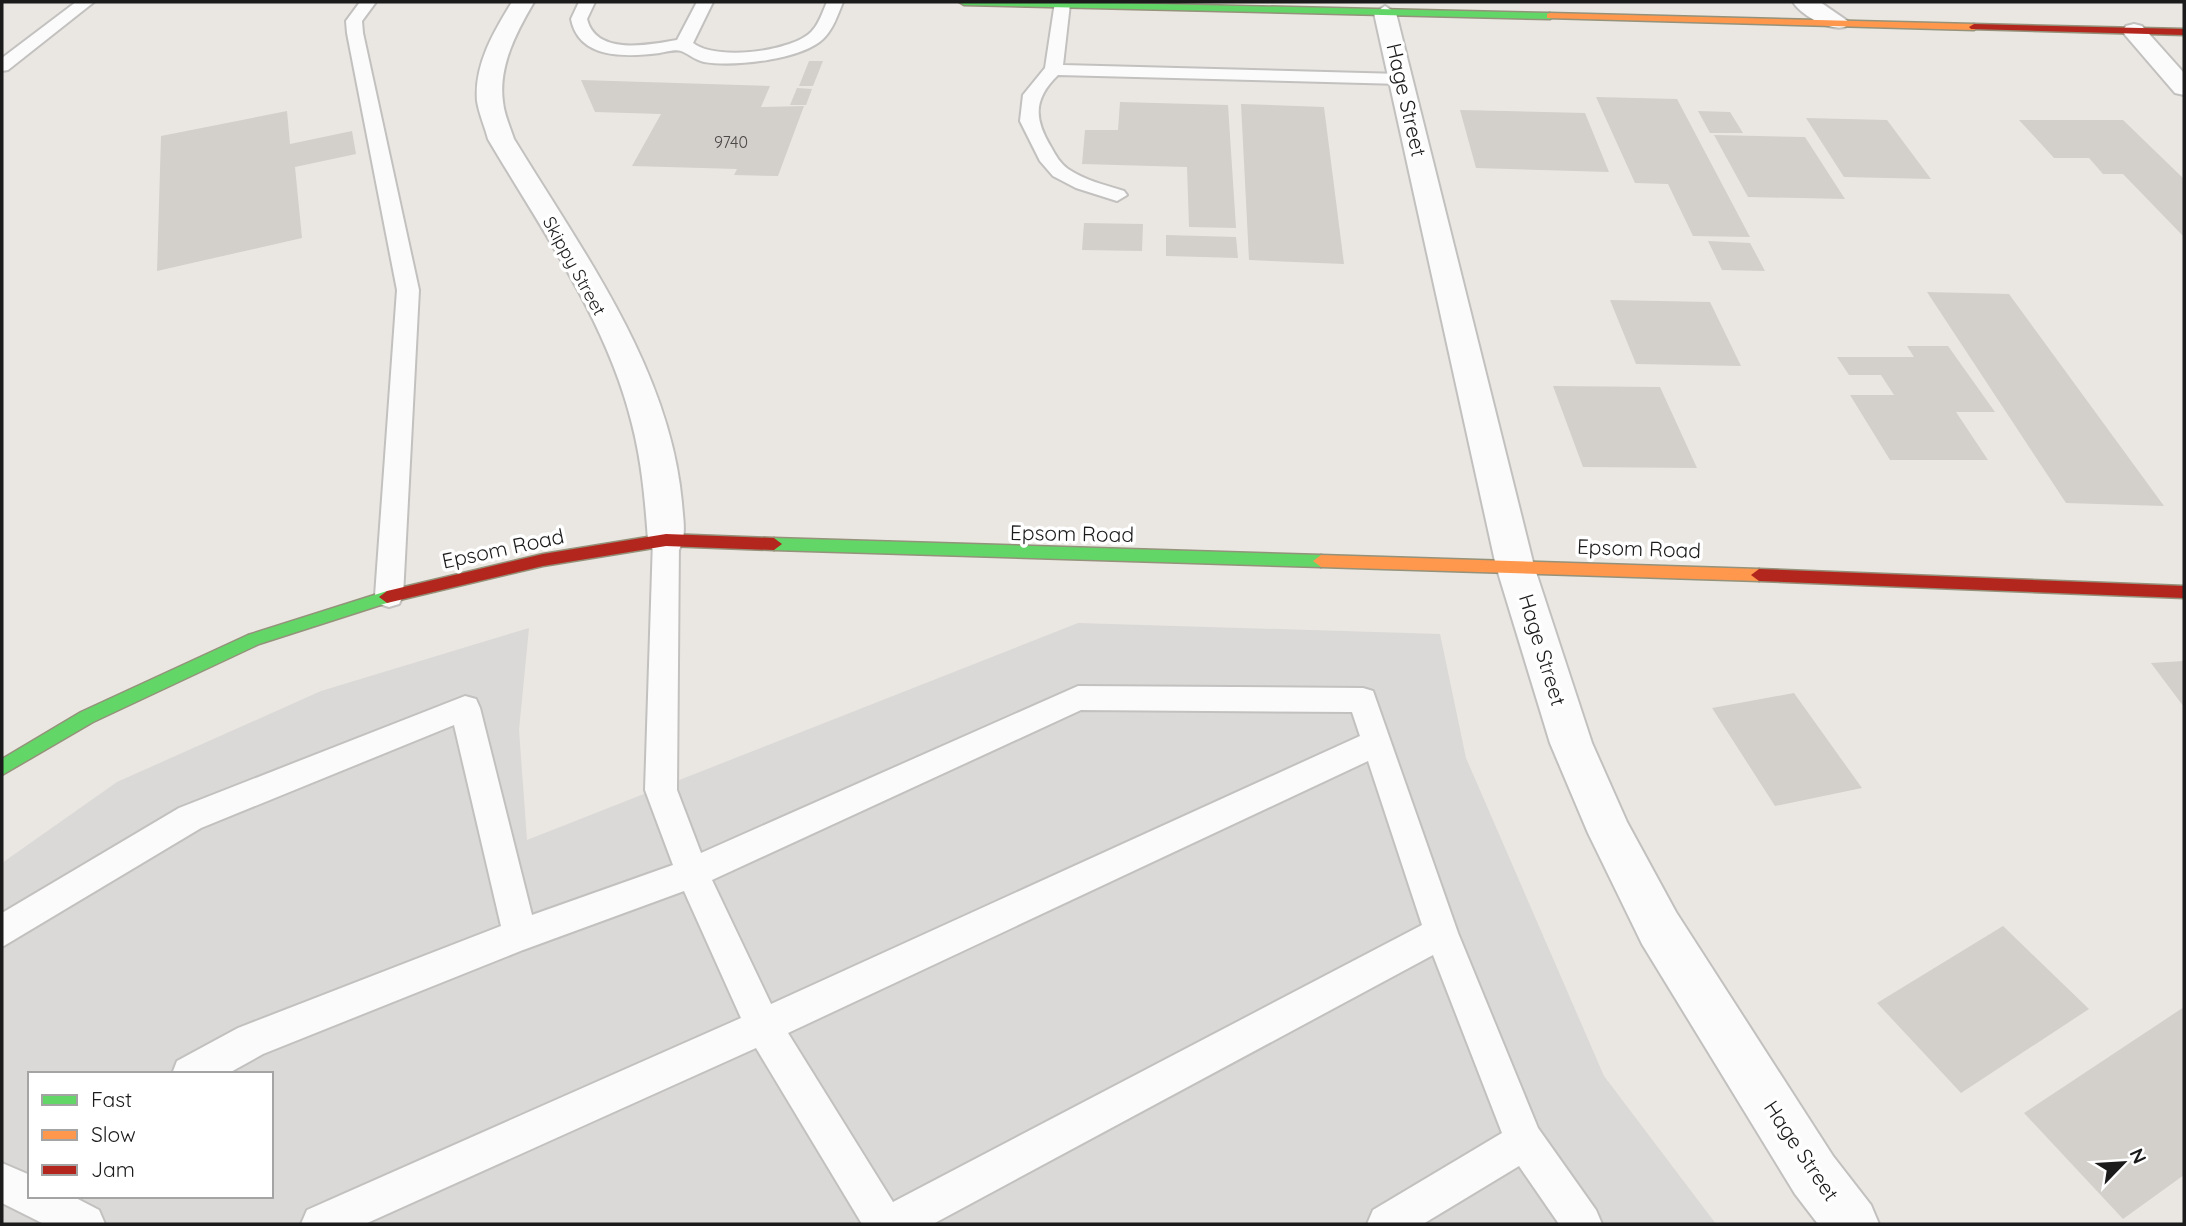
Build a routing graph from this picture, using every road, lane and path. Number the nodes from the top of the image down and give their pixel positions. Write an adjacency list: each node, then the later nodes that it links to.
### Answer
1 (86, 2): 15 (lane)
2 (369, 2): 25 (lane)
3 (523, 2): 22 (street, Skippy Street)
4 (587, 2): 16 (lane)
5 (705, 2): 16 (lane)
6 (835, 2): 16 (lane)
7 (964, 2): 9 (street)
8 (1804, 2): 11 (street)
9 (1062, 4): 10 (street); 18 (lane)
10 (1385, 13): 11 (street); 19 (street, Hage Street)
11 (1836, 22): 12 (street)
12 (2134, 31): 13 (street); 20 (street)
13 (2184, 32)
14 (14, 37): 15 (lane)
15 (39, 37): 17 (lane)
16 (684, 44)
17 (2, 66)
18 (1054, 70): 19 (lane); 21 (lane)
19 (1401, 79): 23 (street, Hage Street)
20 (2184, 88)
21 (1117, 195)
22 (666, 540): 23 (street, Epsom Road); 25 (street, Epsom Road); 28 (lane)
23 (1515, 565): 24 (street, Epsom Road); 44 (street, Hage Street)
24 (2184, 592)
25 (389, 596): 27 (street, Epsom Road)
26 (1378, 742): 28 (lane); 30 (lane); 32 (lane)
27 (2, 768)
28 (692, 873): 31 (lane); 32 (lane)
29 (2, 931): 31 (lane)
30 (1441, 933): 34 (lane); 41 (lane)
31 (520, 935): 33 (lane)
32 (763, 1026): 39 (lane); 40 (lane)
33 (194, 1072)
34 (1524, 1141): 42 (lane); 43 (lane)
35 (2, 1182): 36 (lane)
36 (28, 1194)
37 (41, 1200): 38 (lane)
38 (85, 1224)
39 (321, 1224)
40 (884, 1224)
41 (893, 1224)
42 (1387, 1224)
43 (1581, 1224)
44 (1852, 1224)

